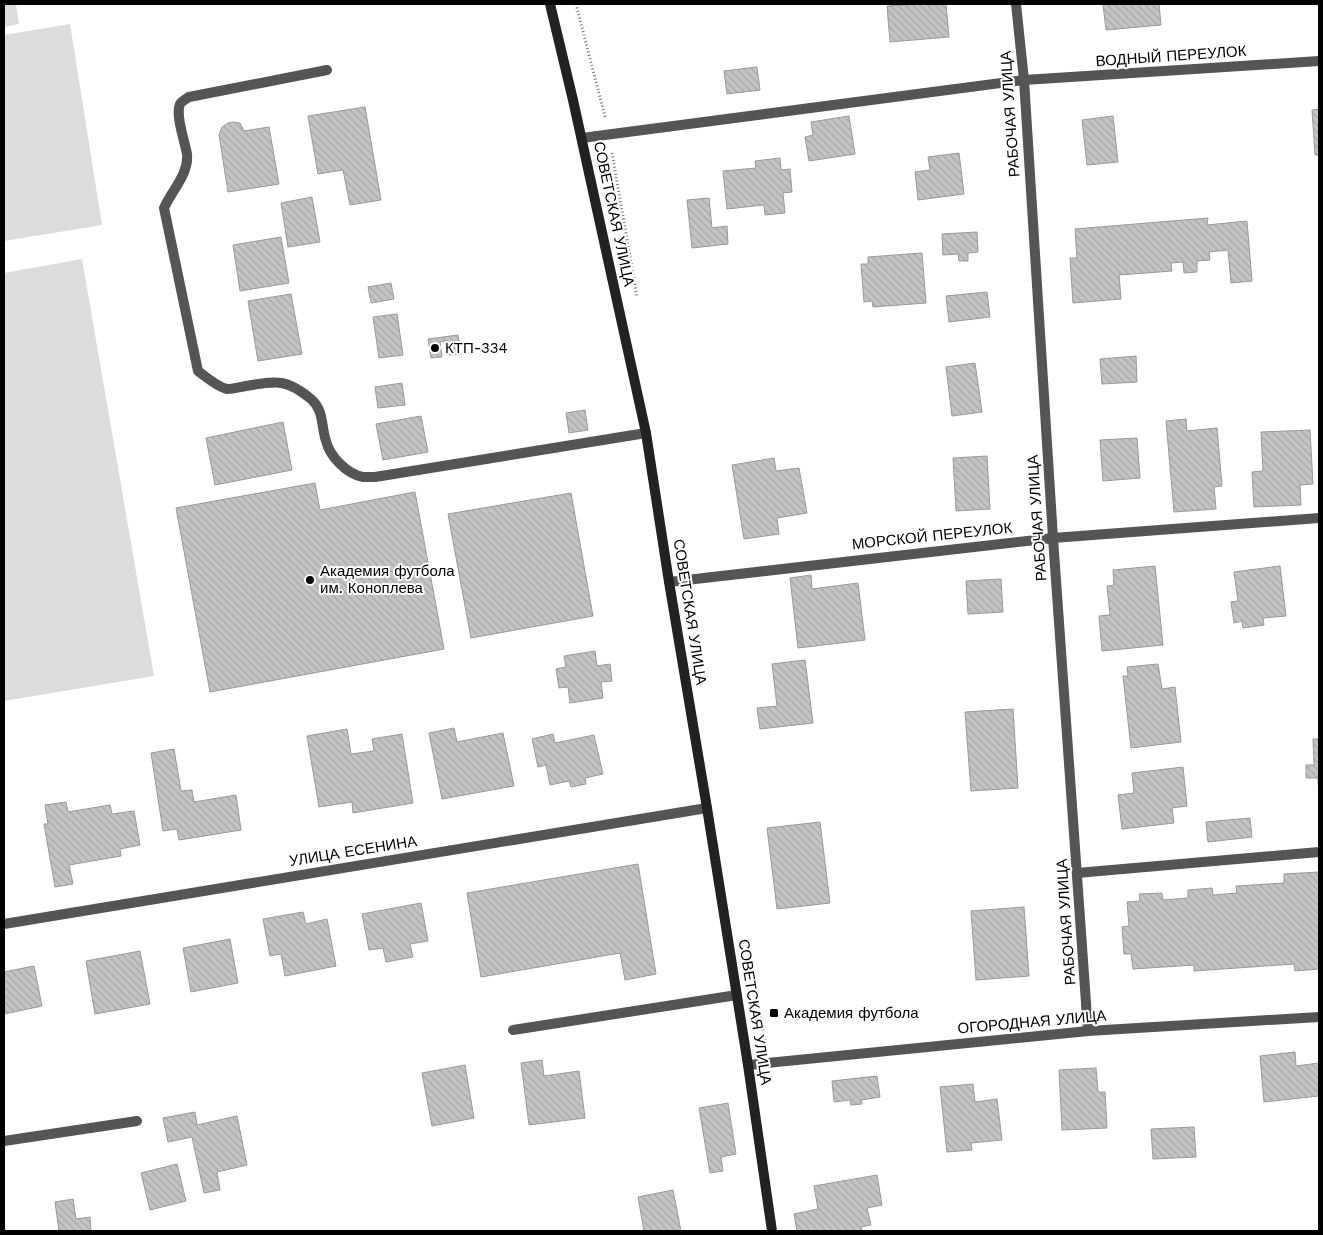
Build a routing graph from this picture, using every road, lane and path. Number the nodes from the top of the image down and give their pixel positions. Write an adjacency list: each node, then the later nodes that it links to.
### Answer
1 (550, 4): 6 (main road, СОВЕТСКАЯ УЛИЦА)
2 (1016, 4): 5 (street, РАБОЧАЯ УЛИЦА)
3 (1319, 60): 5 (street, ВОДНЫЙ ПЕРЕУЛОК)
4 (327, 70): 7 (street)
5 (1024, 80): 6 (street, ВОДНЫЙ ПЕРЕУЛОК); 9 (street, РАБОЧАЯ УЛИЦА)
6 (582, 138): 7 (main road, СОВЕТСКАЯ УЛИЦА)
7 (646, 433): 10 (main road, СОВЕТСКАЯ УЛИЦА)
8 (1319, 518): 9 (street, МОРСКОЙ ПЕРЕУЛОК)
9 (1053, 538): 10 (street, МОРСКОЙ ПЕРЕУЛОК); 13 (street, РАБОЧАЯ УЛИЦА)
10 (669, 582): 11 (main road, СОВЕТСКАЯ УЛИЦА)
11 (707, 808): 14 (street, УЛИЦА ЕСЕНИНА); 15 (main road, СОВЕТСКАЯ УЛИЦА)
12 (1319, 852): 13 (street)
13 (1077, 873): 18 (street, РАБОЧАЯ УЛИЦА)
14 (4, 924)
15 (737, 995): 17 (street); 19 (main road, СОВЕТСКАЯ УЛИЦА)
16 (1319, 1017): 18 (street, ОГОРОДНАЯ УЛИЦА)
17 (513, 1030)
18 (1088, 1031): 19 (street, ОГОРОДНАЯ УЛИЦА)
19 (748, 1065): 22 (main road, СОВЕТСКАЯ УЛИЦА)
20 (137, 1121): 21 (street)
21 (4, 1141)
22 (772, 1231)

